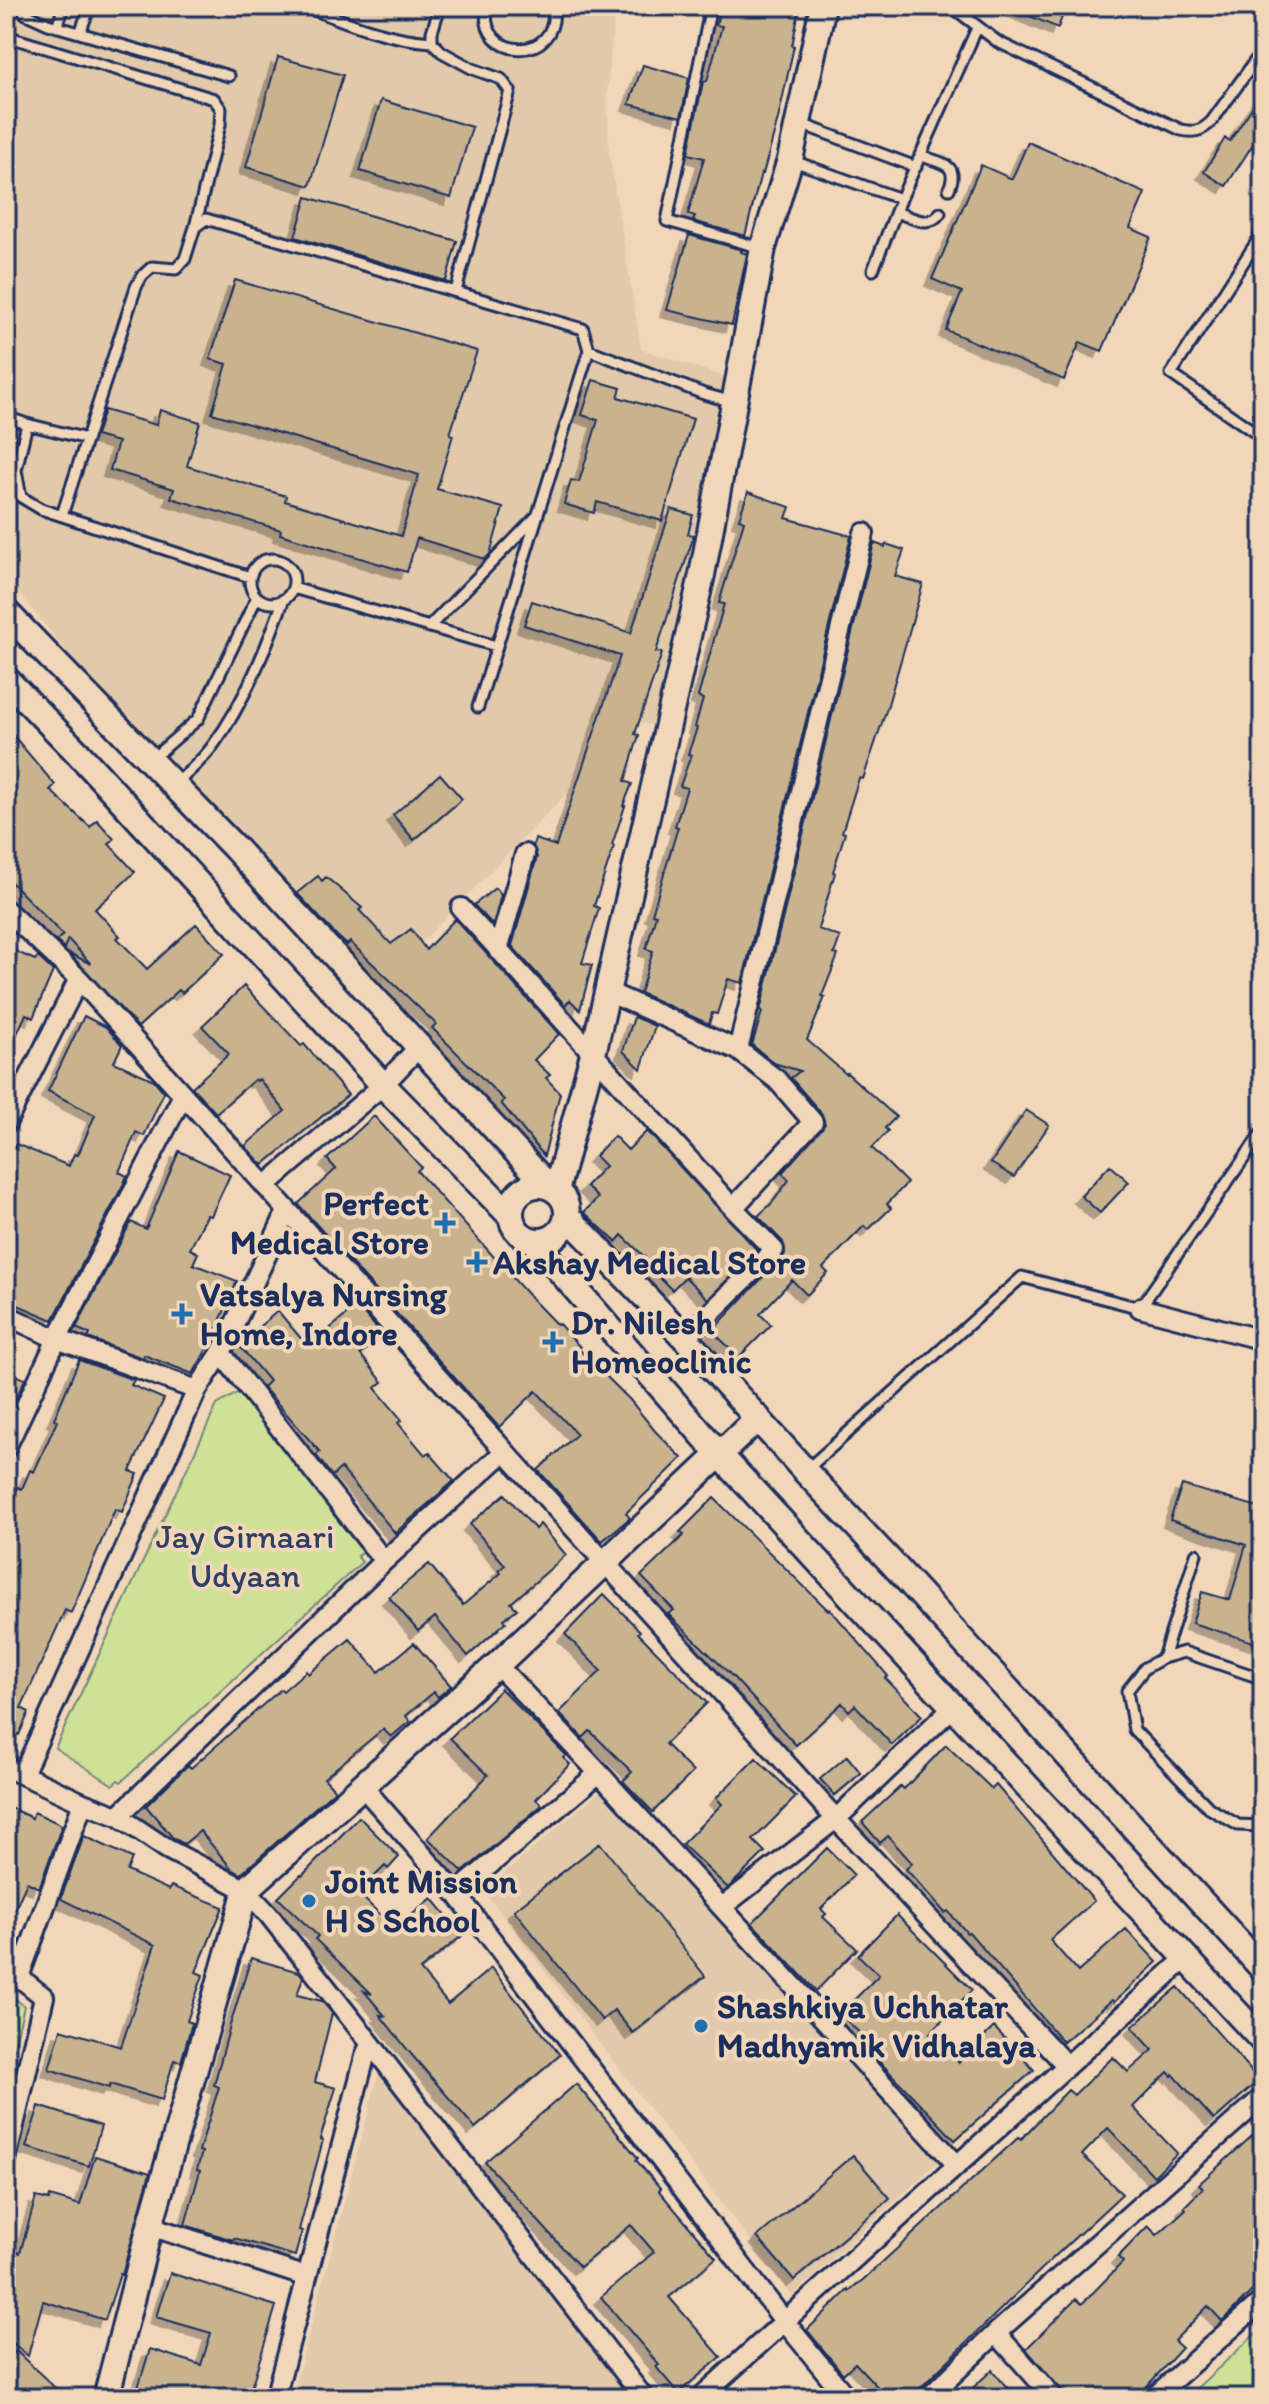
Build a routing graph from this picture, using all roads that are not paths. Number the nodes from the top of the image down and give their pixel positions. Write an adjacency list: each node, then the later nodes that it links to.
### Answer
1 (19, 6): 11 (lane)
2 (64, 6): 11 (lane)
3 (90, 6): 13 (lane)
4 (304, 6): 15 (lane)
5 (440, 6): 15 (lane)
6 (487, 6): 7 (lane)
7 (553, 6)
8 (711, 6): 28 (lane)
9 (823, 6): 18 (street)
10 (951, 6): 12 (lane)
11 (57, 27): 13 (lane)
12 (977, 28): 16 (lane); 19 (lane)
13 (80, 33): 17 (lane)
14 (6, 36): 26 (lane)
15 (432, 42): 30 (lane)
16 (1263, 50)
17 (229, 76)
18 (798, 122): 20 (street); 21 (lane)
19 (920, 155): 21 (lane); 22 (lane)
20 (790, 160): 23 (lane); 28 (street)
21 (916, 167): 23 (lane)
22 (949, 189)
23 (901, 199): 24 (lane)
24 (896, 212): 25 (lane); 29 (lane)
25 (940, 213)
26 (195, 227): 30 (lane); 36 (lane)
27 (1263, 232): 35 (lane)
28 (763, 248): 32 (street)
29 (873, 270)
30 (456, 291): 31 (lane)
31 (589, 350): 32 (lane); 37 (lane)
32 (733, 402): 56 (street)
33 (6, 417): 34 (lane)
34 (27, 424): 36 (lane); 38 (lane)
35 (1263, 438)
36 (87, 439): 38 (lane)
37 (539, 513): 45 (lane); 46 (lane)
38 (62, 515): 40 (lane)
39 (864, 533): 58 (street)
40 (250, 577): 41 (lane); 42 (lane)
41 (293, 588): 43 (lane); 45 (lane)
42 (257, 597): 43 (lane); 49 (lane)
43 (284, 599): 50 (lane)
44 (6, 612): 49 (street)
45 (429, 627): 46 (lane)
46 (496, 646): 48 (lane)
47 (6, 679): 60 (street)
48 (478, 707)
49 (150, 761): 50 (street)
50 (174, 786): 57 (street)
51 (525, 854): 54 (street)
52 (461, 908): 54 (street)
53 (6, 910): 55 (street)
54 (498, 950): 59 (street)
55 (79, 979): 61 (street); 62 (street)
56 (608, 992): 58 (street); 59 (street)
57 (418, 1048): 60 (street); 65 (street)
58 (738, 1050): 66 (street)
59 (593, 1054): 65 (street); 66 (street)
60 (383, 1085): 64 (street); 68 (street)
61 (183, 1095): 64 (street); 74 (street)
62 (6, 1123)
63 (1263, 1131): 71 (lane)
64 (265, 1186): 67 (street)
65 (552, 1188): 68 (street); 69 (street)
66 (733, 1208): 73 (street)
67 (287, 1211): 76 (street); 80 (street)
68 (510, 1215): 70 (street)
69 (567, 1216): 70 (street); 73 (street)
70 (534, 1241): 81 (street)
71 (1140, 1308): 75 (street); 82 (lane)
72 (6, 1315): 74 (street)
73 (685, 1338): 78 (street)
74 (57, 1339): 77 (street); 79 (street)
75 (1263, 1340)
76 (221, 1353): 77 (street); 84 (street)
77 (197, 1390): 90 (street)
78 (758, 1418): 81 (street); 82 (street)
79 (6, 1448)
80 (504, 1452): 84 (street); 85 (street)
81 (720, 1455): 85 (street); 89 (street)
82 (805, 1471): 101 (street)
83 (1196, 1554): 86 (lane)
84 (384, 1561): 94 (street)
85 (604, 1562): 87 (street); 95 (street)
86 (1163, 1658): 88 (lane); 96 (lane)
87 (497, 1665): 91 (street); 92 (street)
88 (1263, 1679)
89 (953, 1707): 95 (street); 100 (street)
90 (14, 1770): 93 (street)
91 (599, 1773): 98 (street); 99 (street)
92 (363, 1787): 97 (street); 98 (street)
93 (83, 1803): 94 (street); 102 (street)
94 (118, 1816): 97 (street)
95 (836, 1819): 99 (street); 105 (street)
96 (1263, 1826)
97 (246, 1890): 104 (street); 109 (street)
98 (456, 1893): 112 (street)
99 (722, 1907): 108 (street)
100 (1186, 1958): 103 (street); 105 (street)
101 (1263, 1969)
102 (13, 1974): 107 (street)
103 (1263, 2041)
104 (371, 2044): 110 (street); 116 (street)
105 (1067, 2066): 108 (street)
106 (1263, 2097): 113 (street)
107 (6, 2160)
108 (957, 2165): 112 (street)
109 (150, 2226): 110 (street); 114 (street)
110 (307, 2277): 115 (street)
111 (1263, 2300): 121 (street)
112 (785, 2322): 117 (street); 118 (street)
113 (996, 2333): 119 (street); 120 (street)
114 (106, 2398)
115 (275, 2398)
116 (644, 2398)
117 (700, 2398)
118 (847, 2398)
119 (928, 2398)
120 (1054, 2398)
121 (1153, 2398)

